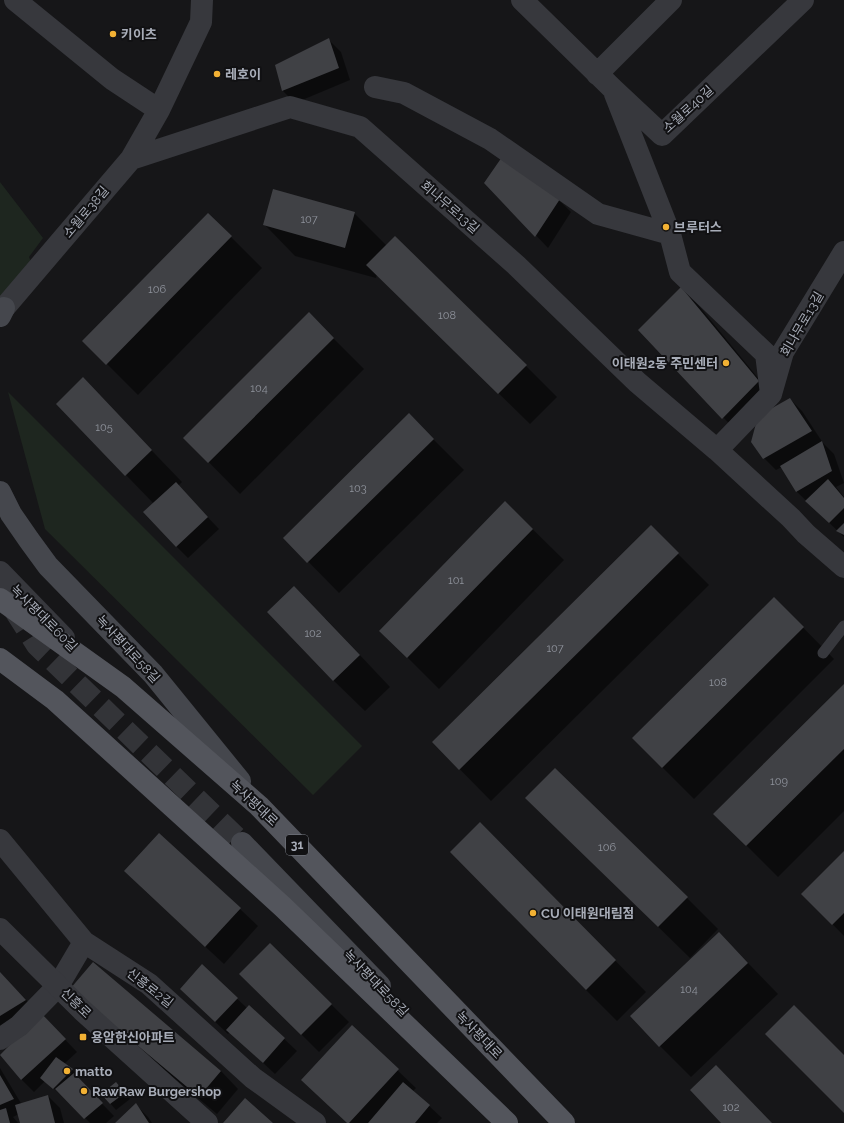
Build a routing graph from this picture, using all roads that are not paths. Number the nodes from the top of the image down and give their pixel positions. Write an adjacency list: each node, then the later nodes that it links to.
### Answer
1 (15, 0): 9 (street)
2 (202, 0): 9 (street, 소월로38길)
3 (522, 0): 6 (street, 소월로40길)
4 (671, 0): 6 (street)
5 (803, 0): 8 (street, 소월로40길)
6 (597, 74): 8 (street, 소월로40길)
7 (375, 87): 11 (street)
8 (613, 89): 11 (street)
9 (159, 110): 10 (street, 소월로38길)
10 (130, 159): 13 (street, 소월로38길); 15 (street, 회나무로13길)
11 (670, 234): 14 (street)
12 (844, 252): 14 (street, 회나무로13길)
13 (1, 311)
14 (771, 394): 15 (street, 회나무로13길)
15 (717, 450): 17 (street, 회나무로13길)
16 (0, 492): 24 (main road, 녹사평대로58길)
17 (844, 567)
18 (0, 572): 23 (street, 녹사평대로60길)
19 (0, 599): 23 (main road, 녹사평대로 / 31)
20 (844, 626): 21 (lane)
21 (823, 653)
22 (0, 659): 33 (main road)
23 (89, 663): 24 (main road, 녹사평대로 / 31)
24 (259, 806): 35 (main road, 녹사평대로 / 31)
25 (0, 840): 28 (street, 신흥로2길)
26 (242, 843): 34 (main road, 녹사평대로58길)
27 (0, 929): 29 (street, 신흥로)
28 (84, 942): 29 (street); 32 (street, 신흥로2길)
29 (58, 986): 30 (street); 31 (street, 신흥로)
30 (0, 1039)
31 (207, 1123)
32 (315, 1123)
33 (507, 1123)
34 (511, 1123)
35 (564, 1123)

